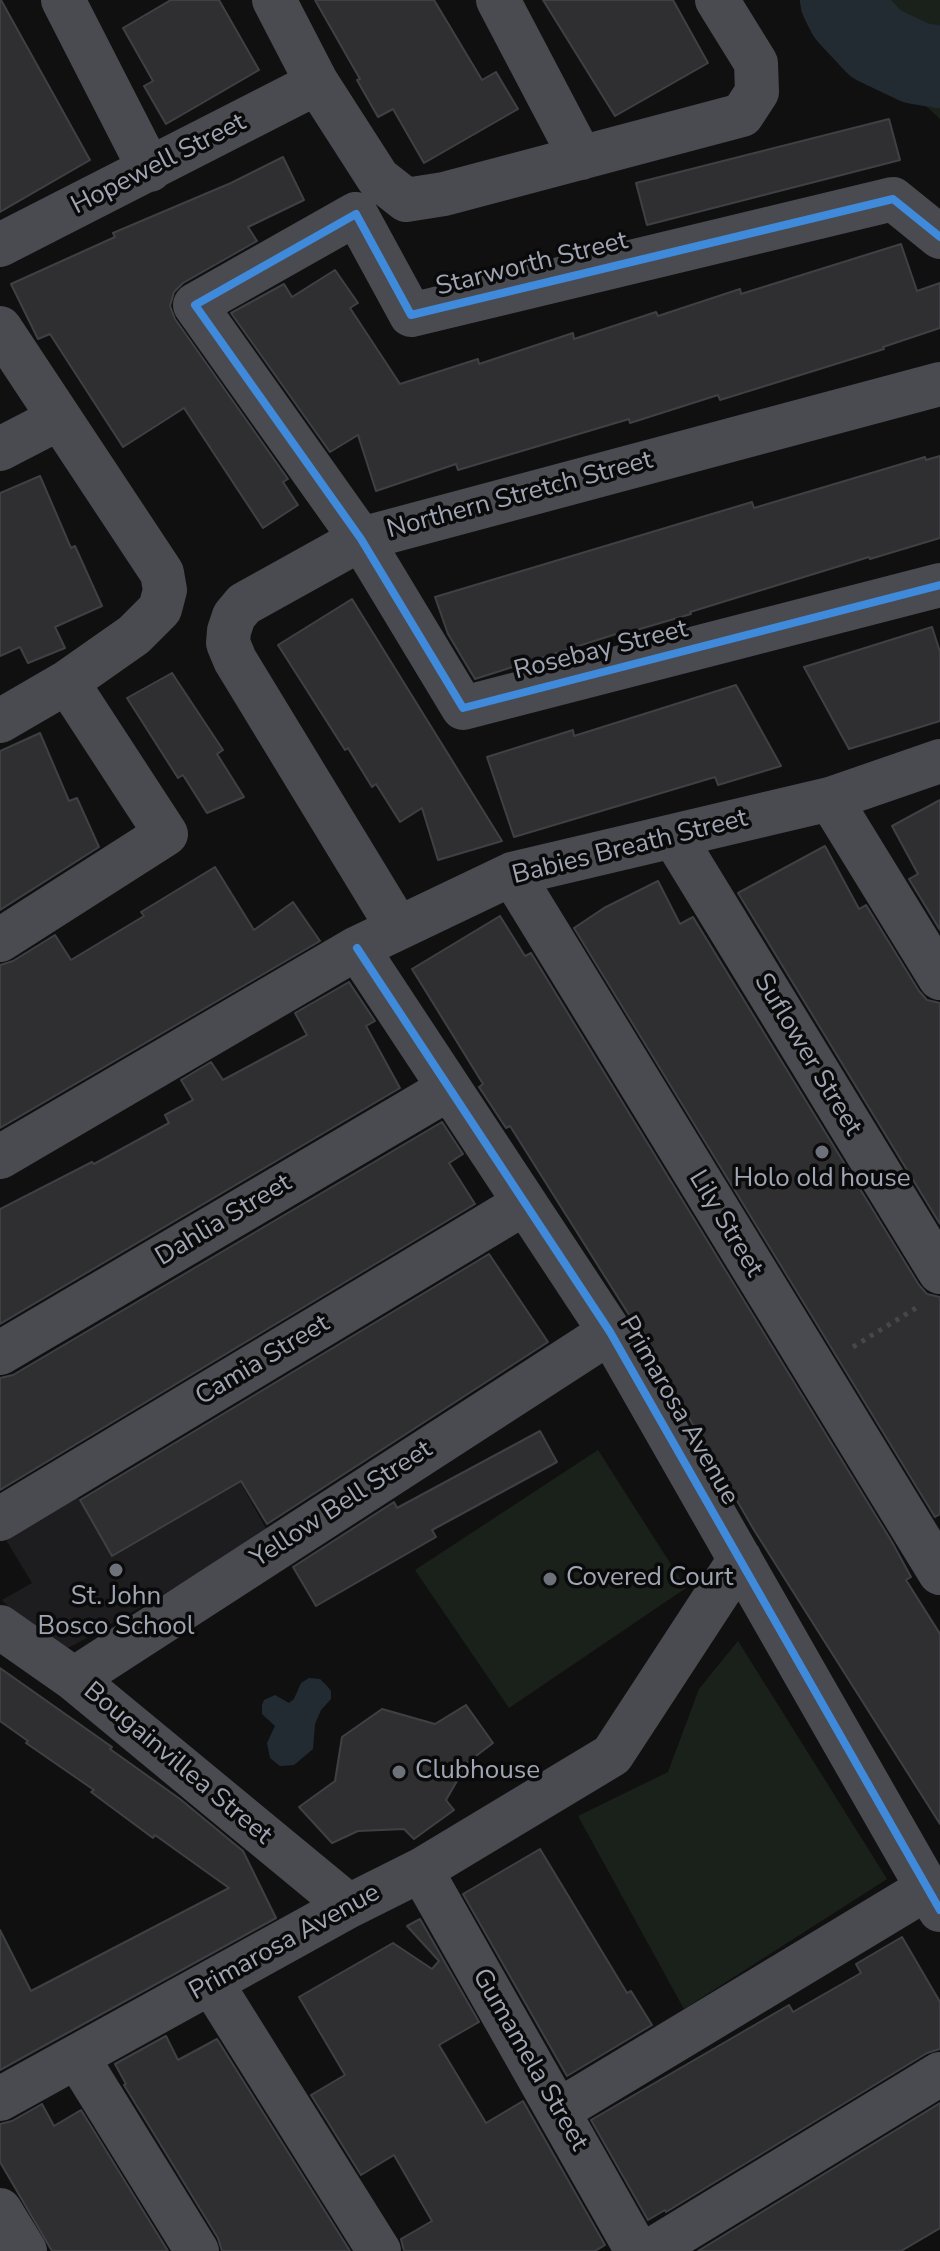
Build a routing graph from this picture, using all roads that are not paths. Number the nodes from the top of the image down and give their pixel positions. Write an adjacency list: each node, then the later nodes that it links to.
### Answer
1 (63, 0): 7 (street)
2 (274, 0): 5 (street)
3 (498, 0): 6 (street)
4 (717, 0): 6 (street)
5 (317, 83): 6 (street); 7 (street, Hopewell Street)
6 (581, 158)
7 (150, 170): 9 (street, Hopewell Street)
8 (940, 237): 14 (street, Starworth Street)
9 (0, 245)
10 (0, 328): 12 (street)
11 (940, 384): 14 (street, Northern Stretch Street)
12 (58, 419): 13 (street); 16 (street)
13 (0, 449)
14 (361, 539): 15 (street, Rosebay Street); 22 (street, Northern Stretch Street)
15 (940, 585)
16 (67, 682): 17 (street); 23 (street)
17 (0, 721)
18 (940, 761): 19 (street, Babies Breath Street)
19 (830, 799): 20 (street, Babies Breath Street); 25 (street)
20 (674, 837): 21 (street, Babies Breath Street); 29 (street, Suflower Street)
21 (512, 874): 22 (street, Babies Breath Street); 34 (street, Lily Street)
22 (398, 928): 24 (street, Babies Breath Street)
23 (0, 940)
24 (357, 948): 26 (street, Primarosa Avenue); 27 (street, Babies Breath Street)
25 (940, 978)
26 (448, 1089): 28 (street, Primarosa Avenue); 31 (street, Dahlia Street)
27 (0, 1157)
28 (525, 1203): 30 (street, Primarosa Avenue); 32 (street, Camia Street)
29 (934, 1286)
30 (610, 1332): 33 (street, Primarosa Avenue); 36 (street, Yellow Bell Street)
31 (0, 1353)
32 (0, 1519)
33 (740, 1559): 37 (street, Primarosa Avenue); 38 (street, Primarosa Avenue)
34 (940, 1573)
35 (0, 1627): 36 (street, Bougainvillea Street)
36 (74, 1679): 39 (street, Bougainvillea Street)
37 (421, 1870): 39 (street, Primarosa Avenue); 44 (street, Gumamela Street)
38 (933, 1899): 44 (street, Primarosa Avenue)
39 (349, 1906): 40 (street, Primarosa Avenue)
40 (212, 1984): 41 (street, Primarosa Avenue); 48 (street)
41 (77, 2057): 43 (street, Primarosa Avenue); 47 (street)
42 (940, 2074): 50 (street)
43 (0, 2099)
44 (558, 2111): 49 (street, Gumamela Street)
45 (0, 2210): 46 (street)
46 (25, 2251)
47 (197, 2251)
48 (379, 2251)
49 (637, 2251)
50 (650, 2251)

